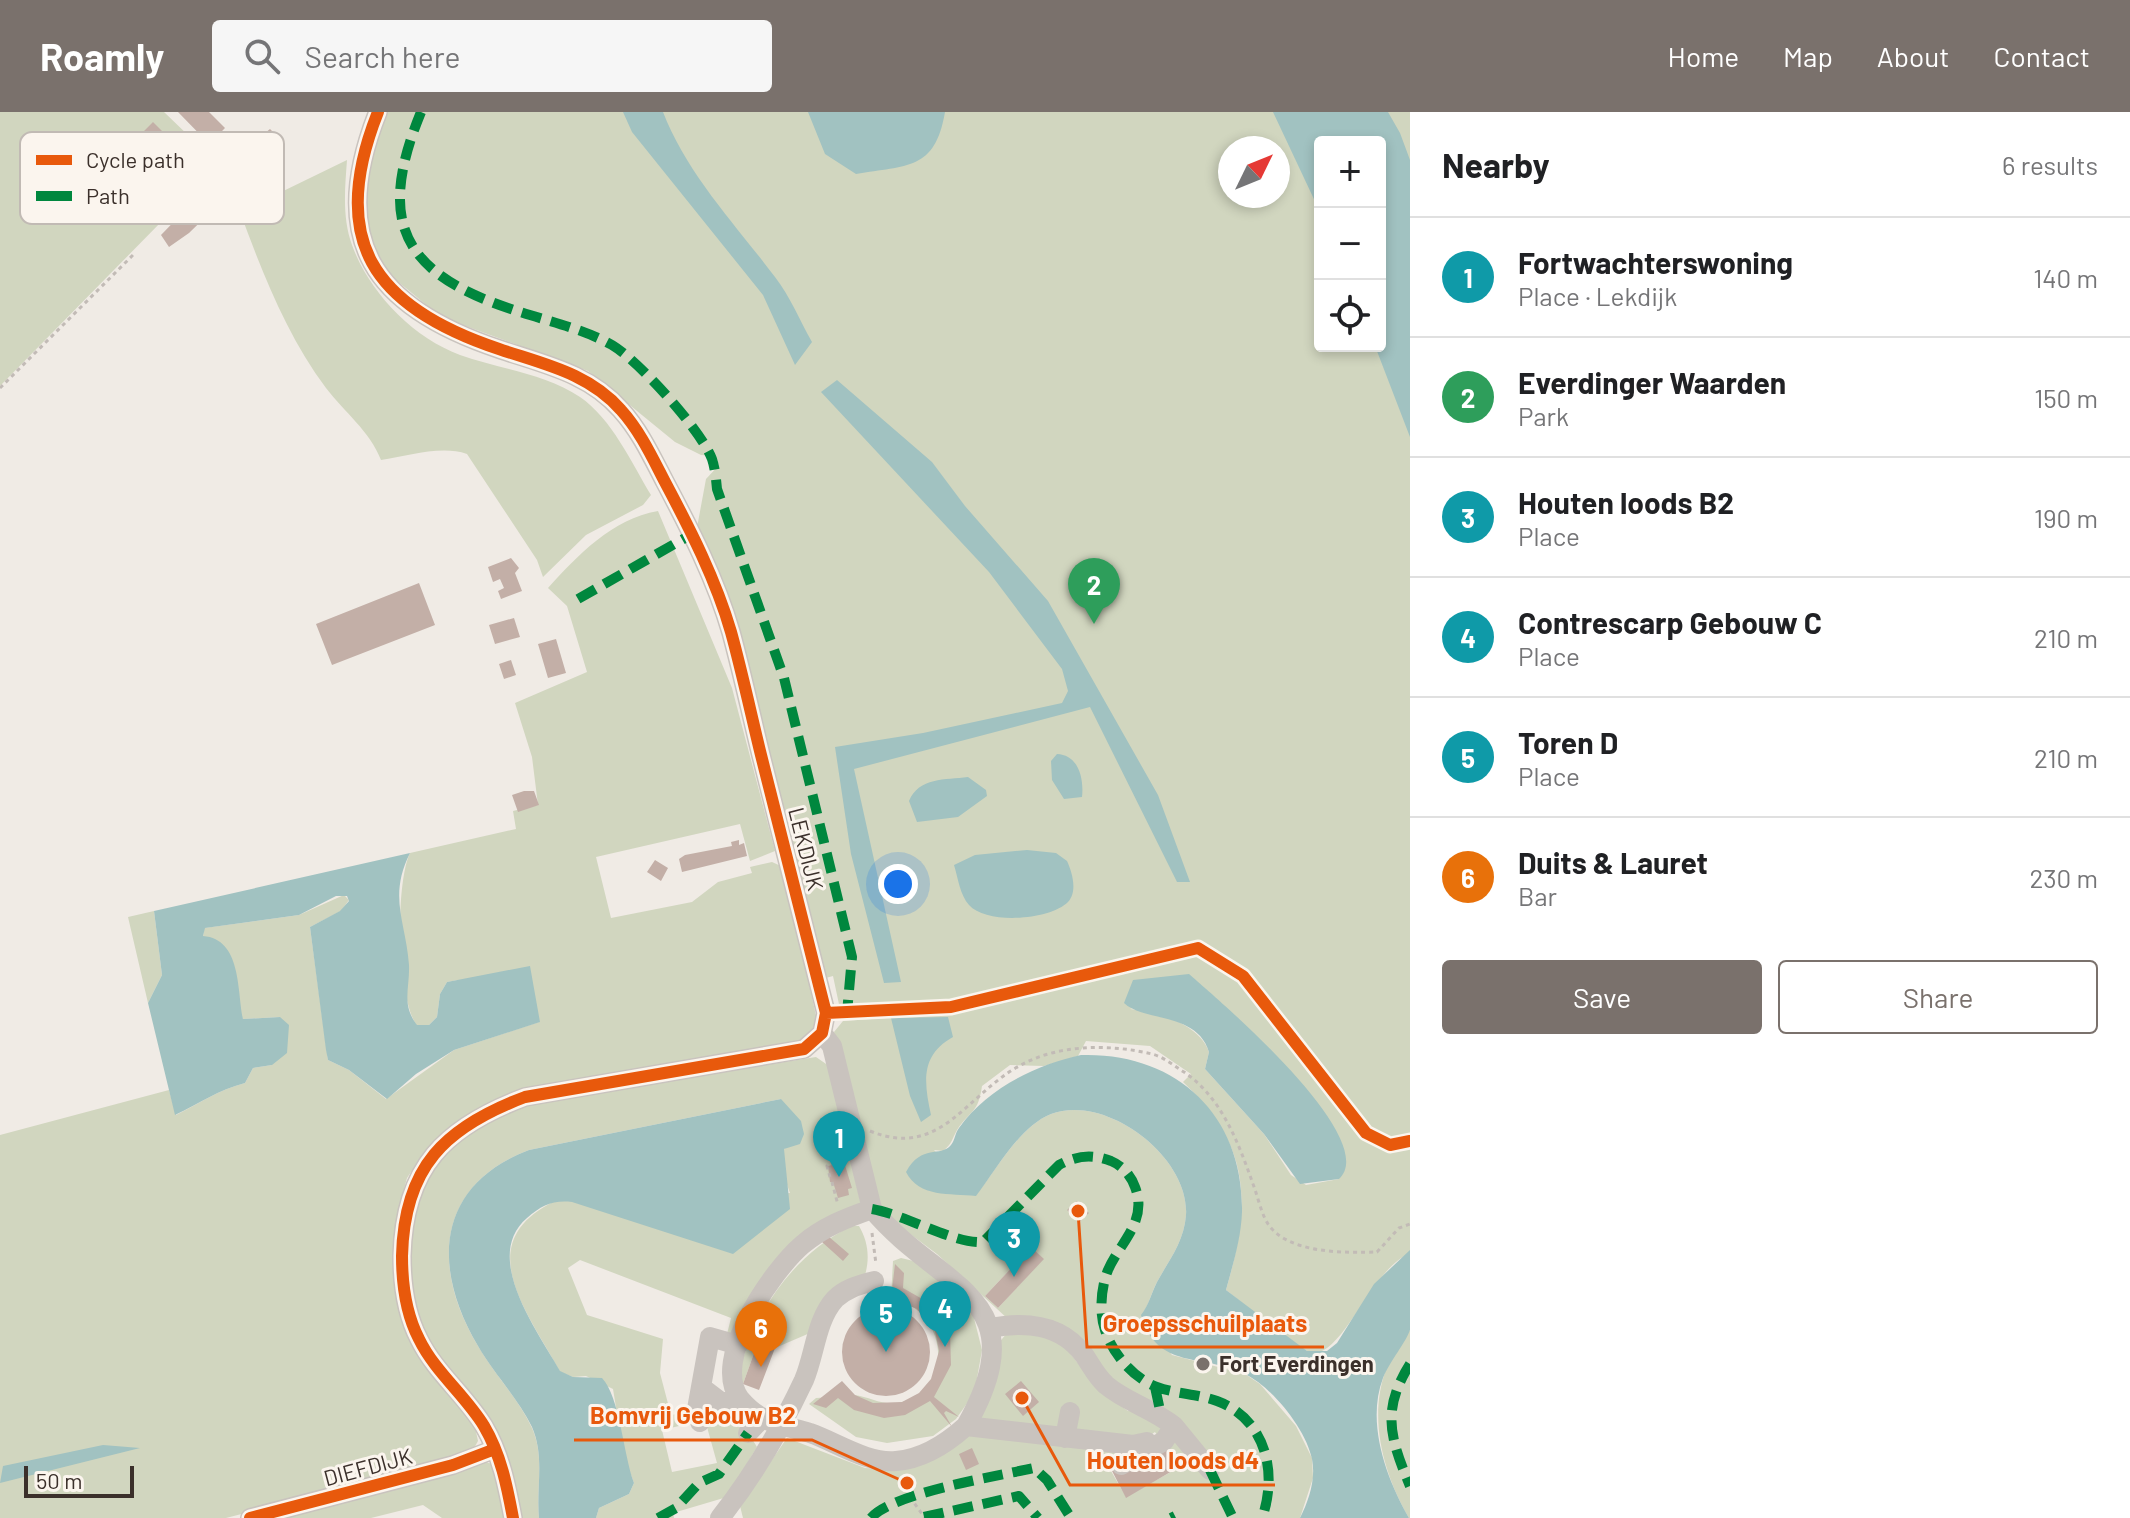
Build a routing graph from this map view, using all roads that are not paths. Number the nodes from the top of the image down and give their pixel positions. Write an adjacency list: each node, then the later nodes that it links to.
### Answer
1 (378, 112): 2 (street, LEKDIJK)
2 (822, 1033): 3 (street); 16 (street)
3 (872, 1209): 5 (street); 6 (street)
4 (874, 1281): 11 (street)
5 (990, 1328): 12 (street); 13 (street)
6 (738, 1345): 7 (street); 8 (street)
7 (701, 1387): 8 (street); 10 (street)
8 (739, 1398): 11 (street)
9 (1070, 1412): 14 (street)
10 (700, 1422)
11 (781, 1426): 12 (street); 21 (street)
12 (966, 1426): 14 (street)
13 (1170, 1429): 17 (street); 18 (street)
14 (1065, 1438): 15 (street)
15 (1147, 1442)
16 (495, 1449): 19 (street, DIEFDIJK); 20 (street)
17 (1121, 1465)
18 (1210, 1470)
19 (250, 1518)
20 (513, 1518)
21 (720, 1518)

